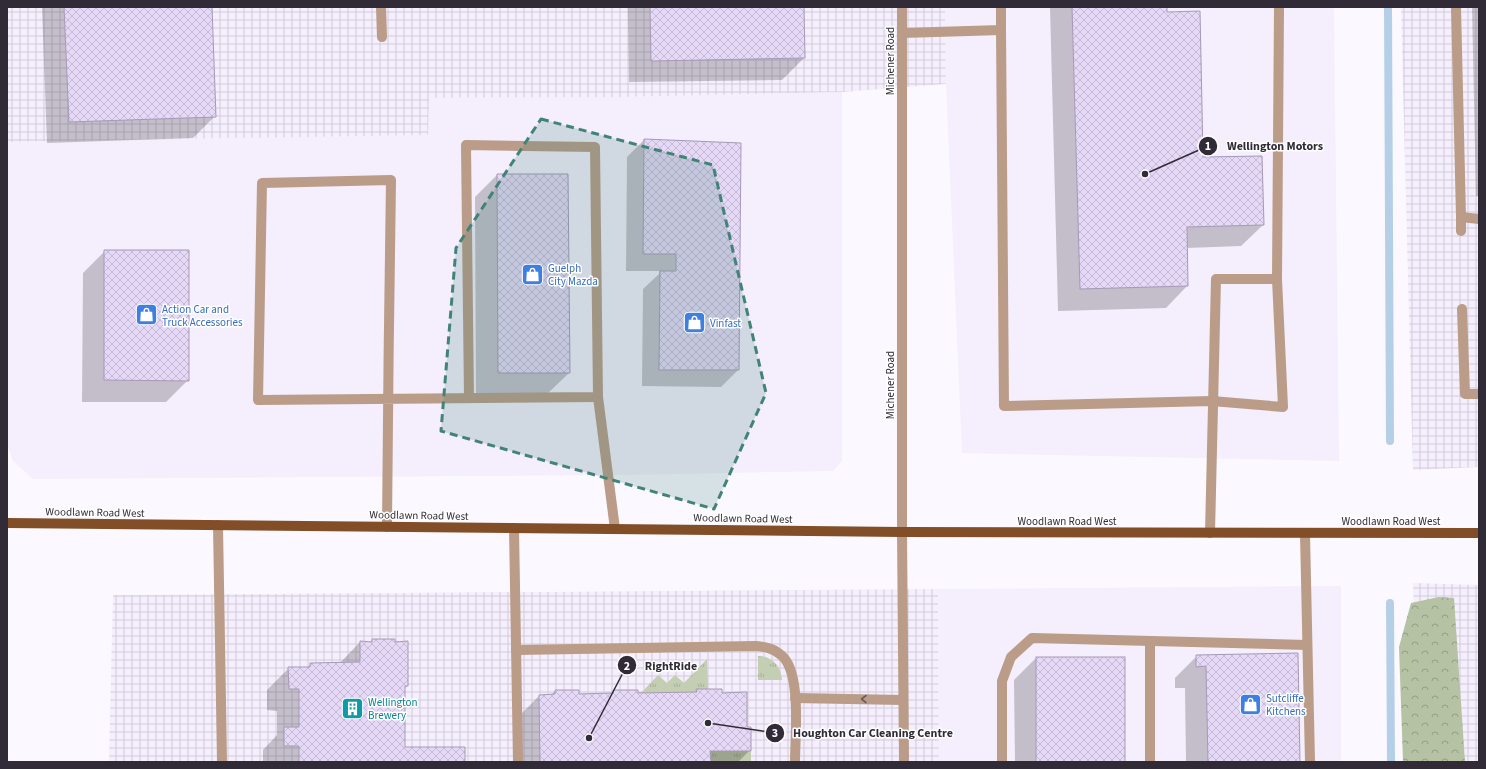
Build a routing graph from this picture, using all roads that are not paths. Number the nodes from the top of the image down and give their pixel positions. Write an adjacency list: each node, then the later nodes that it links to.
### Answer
1 (381, 7): 8 (street)
2 (902, 7): 7 (street, Michener Road)
3 (1001, 7): 6 (street)
4 (1279, 7): 12 (street)
5 (1456, 7): 9 (street)
6 (1001, 30): 7 (street); 18 (street)
7 (902, 33): 24 (street, Michener Road)
8 (382, 36)
9 (1461, 218): 10 (street); 11 (street)
10 (1479, 219)
11 (1461, 231)
12 (1277, 279): 18 (street); 18 (street)
13 (1462, 309): 14 (street)
14 (1479, 394)
15 (598, 397): 16 (street); 16 (street); 23 (street)
16 (469, 398): 17 (street)
17 (388, 399): 17 (street); 21 (street)
18 (1212, 401): 25 (street)
19 (7, 523): 20 (main road, Woodlawn Road West)
20 (218, 525): 21 (main road, Woodlawn Road West); 33 (street)
21 (387, 527): 22 (main road, Woodlawn Road West)
22 (514, 528): 23 (main road, Woodlawn Road West); 30 (street)
23 (615, 529): 24 (main road, Woodlawn Road West)
24 (902, 532): 25 (main road, Woodlawn Road West); 32 (street, Michener Road)
25 (1210, 533): 27 (main road, Woodlawn Road West)
26 (1479, 533): 27 (main road, Woodlawn Road West)
27 (1305, 534): 29 (street)
28 (1150, 641): 29 (street); 37 (street); 38 (street)
29 (1307, 645): 39 (street)
30 (516, 650): 31 (street); 34 (street)
31 (795, 698): 32 (street, one-way to 31); 35 (street)
32 (903, 700): 36 (street, Michener Road)
33 (222, 762)
34 (518, 762)
35 (795, 762)
36 (904, 762)
37 (1002, 762)
38 (1150, 762)
39 (1310, 762)

